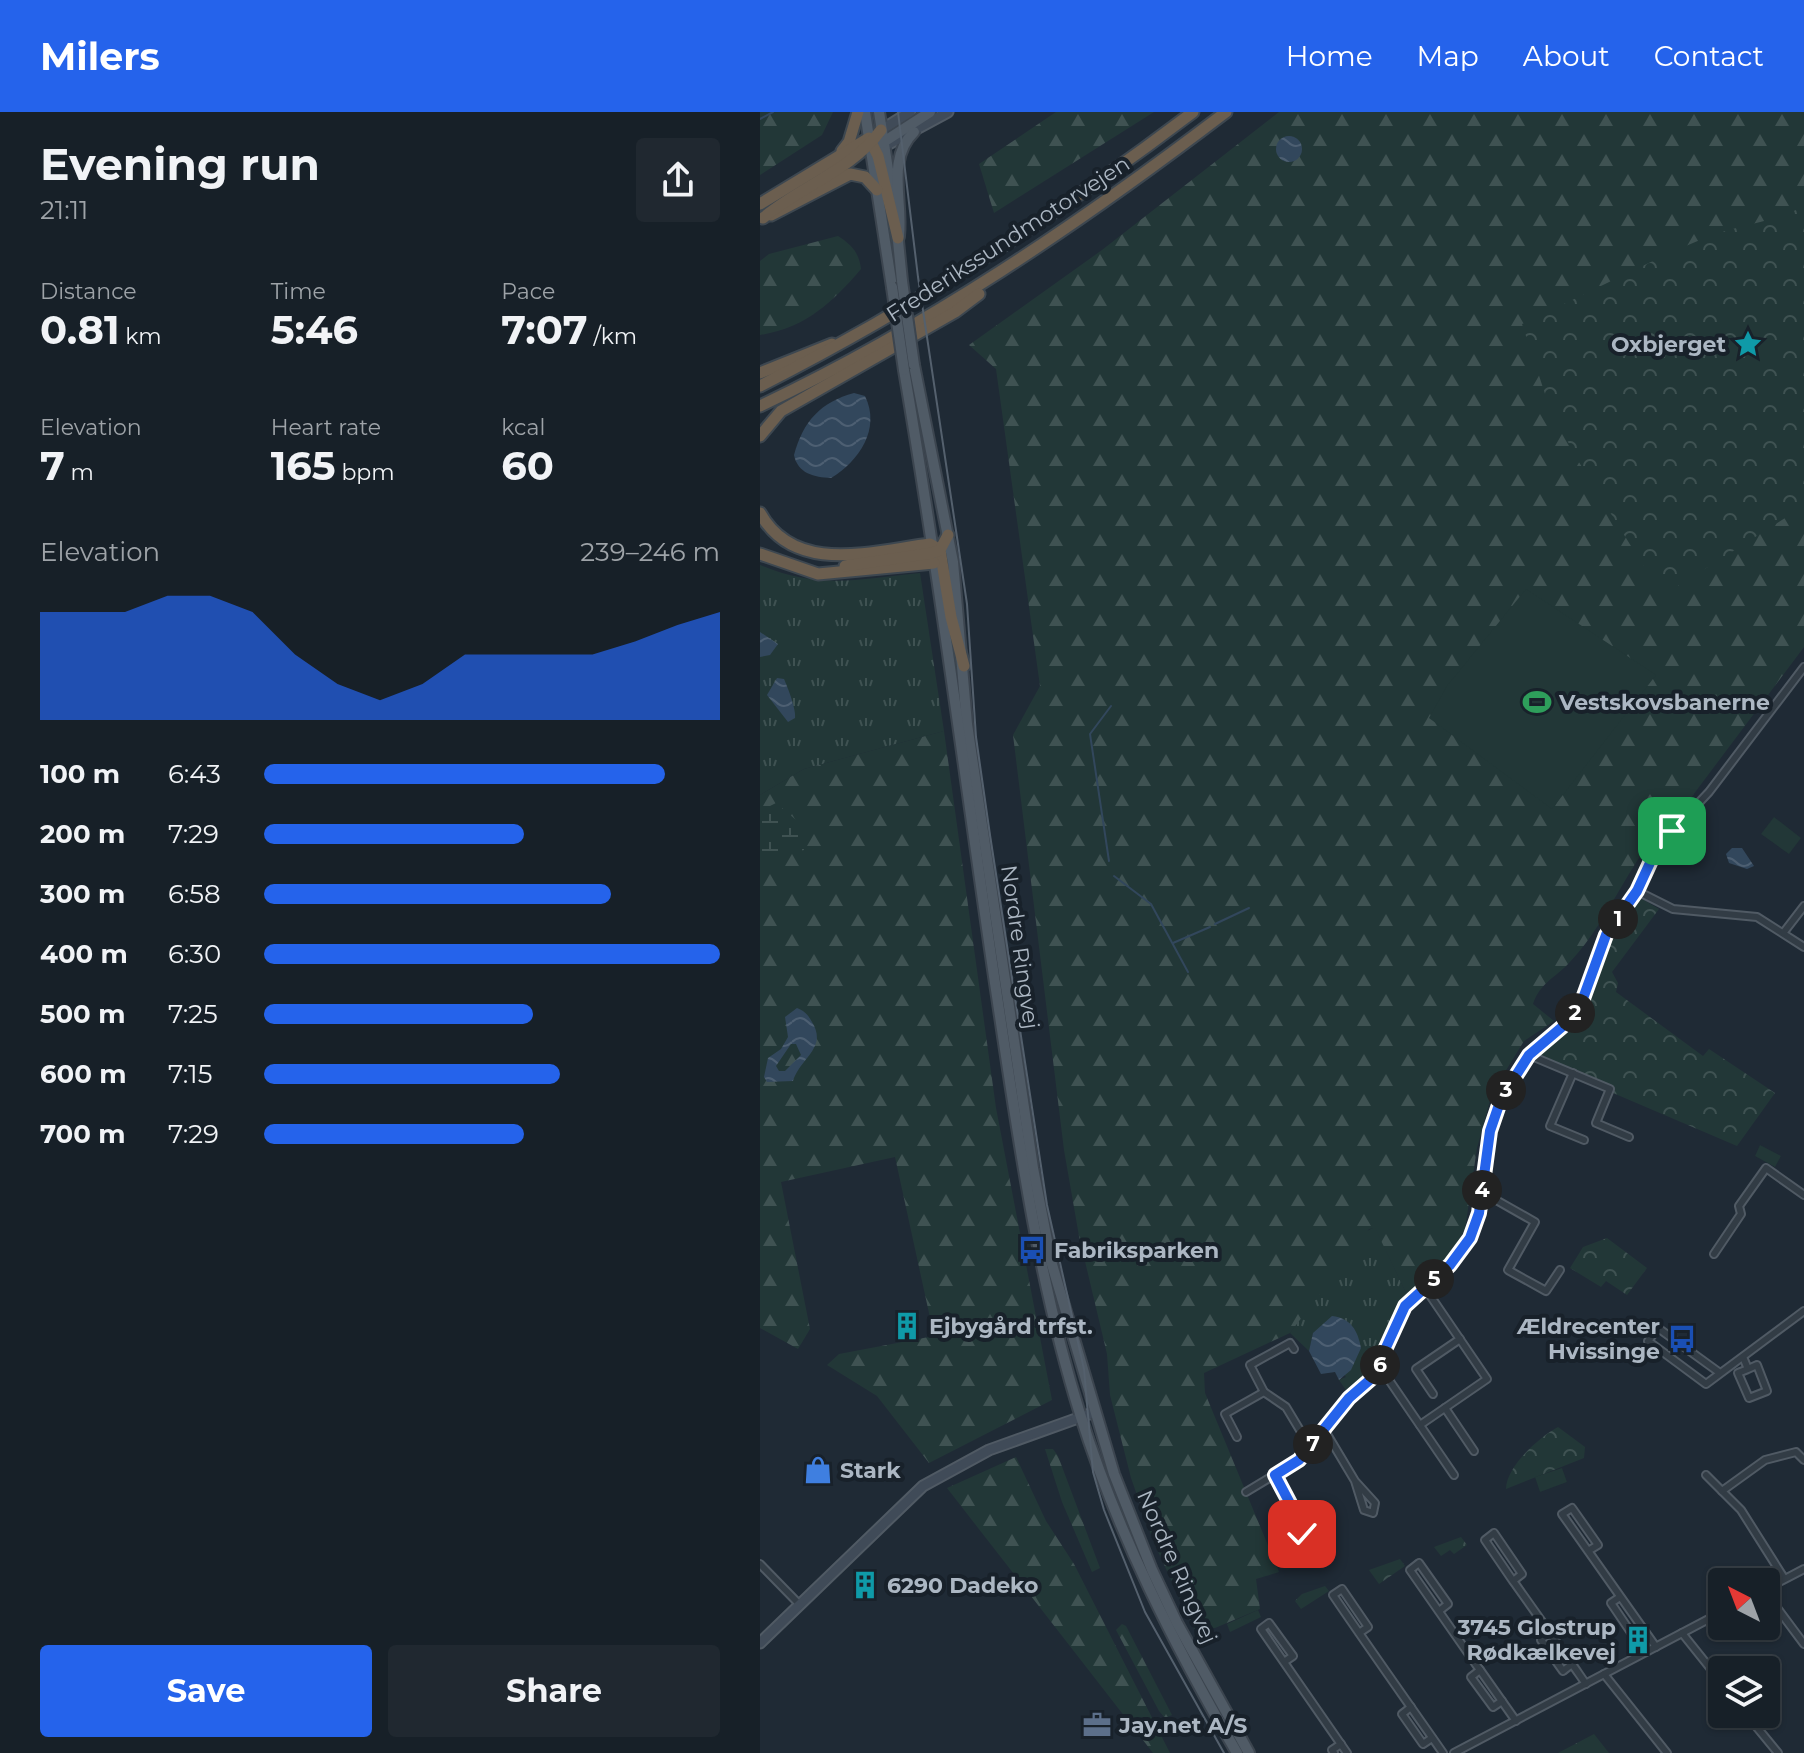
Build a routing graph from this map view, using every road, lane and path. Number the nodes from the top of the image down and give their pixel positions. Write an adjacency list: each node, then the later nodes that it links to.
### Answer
1 (858, 112): 11 (highway)
2 (865, 112): 10 (main road, Nordre Ringvej)
3 (879, 112): 10 (main road, Nordre Ringvej)
4 (910, 112): 10 (street)
5 (930, 112): 10 (main road)
6 (948, 112): 9 (street)
7 (1193, 112): 18 (highway, Frederikssundmotorvejen)
8 (1226, 112): 16 (highway, Frederikssundmotorvejen)
9 (914, 132): 10 (street); 15 (main road, Nordre Ringvej)
10 (876, 144): 11 (highway); 12 (main road, Nordre Ringvej); 14 (highway); 15 (highway)
11 (836, 158): 13 (highway)
12 (877, 190): 14 (highway); 17 (main road, Nordre Ringvej)
13 (760, 204)
14 (762, 219)
15 (898, 238): 17 (main road, Nordre Ringvej)
16 (998, 274): 22 (highway, Frederikssundmotorvejen); 23 (highway)
17 (897, 284): 19 (main road, Nordre Ringvej, bridge)
18 (859, 335): 20 (highway); 21 (highway, Frederikssundmotorvejen)
19 (909, 367): 25 (main road, Nordre Ringvej); 26 (main road, Nordre Ringvej)
20 (760, 373)
21 (760, 386)
22 (760, 406)
23 (760, 436)
24 (760, 513): 26 (highway)
25 (948, 535): 26 (highway); 28 (main road, Nordre Ringvej)
26 (934, 553): 27 (highway); 28 (highway); 54 (main road, Nordre Ringvej)
27 (760, 554)
28 (964, 666): 53 (main road, Nordre Ringvej)
29 (1804, 667): 30 (street)
30 (1637, 891): 32 (street); 34 (street)
31 (1804, 906): 32 (street)
32 (1784, 932): 33 (street)
33 (1804, 947)
34 (1529, 1055): 35 (street); 38 (street)
35 (1573, 1073): 36 (street); 37 (street)
36 (1629, 1137)
37 (1584, 1140)
38 (1482, 1192): 41 (street); 42 (street)
39 (1804, 1195): 40 (street)
40 (1714, 1254)
41 (1560, 1270)
42 (1425, 1288): 44 (street); 56 (street)
43 (1804, 1311): 46 (street)
44 (1460, 1339): 51 (street); 52 (street)
45 (1294, 1349): 50 (street)
46 (1743, 1357): 47 (street); 48 (street)
47 (1748, 1369): 47 (street)
48 (1720, 1373): 48 (street)
49 (1389, 1380): 55 (street)
50 (1264, 1392): 57 (street); 58 (street)
51 (1433, 1394)
52 (1445, 1408): 55 (street); 59 (street)
53 (1095, 1412): 54 (street); 99 (main road, Nordre Ringvej)
54 (1081, 1416): 75 (street); 98 (main road, Nordre Ringvej)
55 (1420, 1425): 62 (street)
56 (1324, 1429): 58 (street); 64 (street)
57 (1237, 1437)
58 (1310, 1447): 61 (street)
59 (1474, 1451)
60 (1804, 1460): 65 (street)
61 (1275, 1475): 66 (street); 67 (street)
62 (1454, 1475)
63 (1706, 1475): 65 (street)
64 (1355, 1481): 64 (street)
65 (1722, 1491): 71 (street)
66 (1246, 1492)
67 (1285, 1498): 67 (street)
68 (1588, 1551): 68 (street); 74 (street)
69 (760, 1564): 75 (street)
70 (1804, 1569): 71 (street)
71 (1784, 1578): 73 (street)
72 (1513, 1581): 72 (street); 81 (street)
73 (1780, 1581)
74 (1620, 1597): 79 (street); 79 (street)
75 (799, 1604): 83 (street)
76 (1439, 1611): 76 (street); 89 (street)
77 (1780, 1611): 84 (street)
78 (1708, 1619): 82 (street)
79 (1642, 1627): 85 (street)
80 (1359, 1633): 80 (street); 93 (street)
81 (1550, 1633): 87 (street); 87 (street)
82 (1682, 1633): 85 (street); 88 (street)
83 (760, 1643)
84 (1804, 1644)
85 (1656, 1647): 90 (street)
86 (1284, 1662): 86 (street); 97 (street)
87 (1572, 1664): 91 (street)
88 (1708, 1666)
89 (1480, 1670): 92 (street); 92 (street)
90 (1604, 1674): 91 (street); 104 (street)
91 (1586, 1684): 94 (street)
92 (1502, 1701): 94 (street)
93 (1411, 1707): 96 (street); 96 (street)
94 (1516, 1721): 103 (street)
95 (1757, 1728): 105 (street)
96 (1432, 1738): 102 (street)
97 (1341, 1744): 100 (street); 101 (street)
98 (1237, 1753)
99 (1249, 1753)
100 (1334, 1753)
101 (1347, 1753)
102 (1443, 1753)
103 (1454, 1753)
104 (1667, 1753)
105 (1778, 1753)

